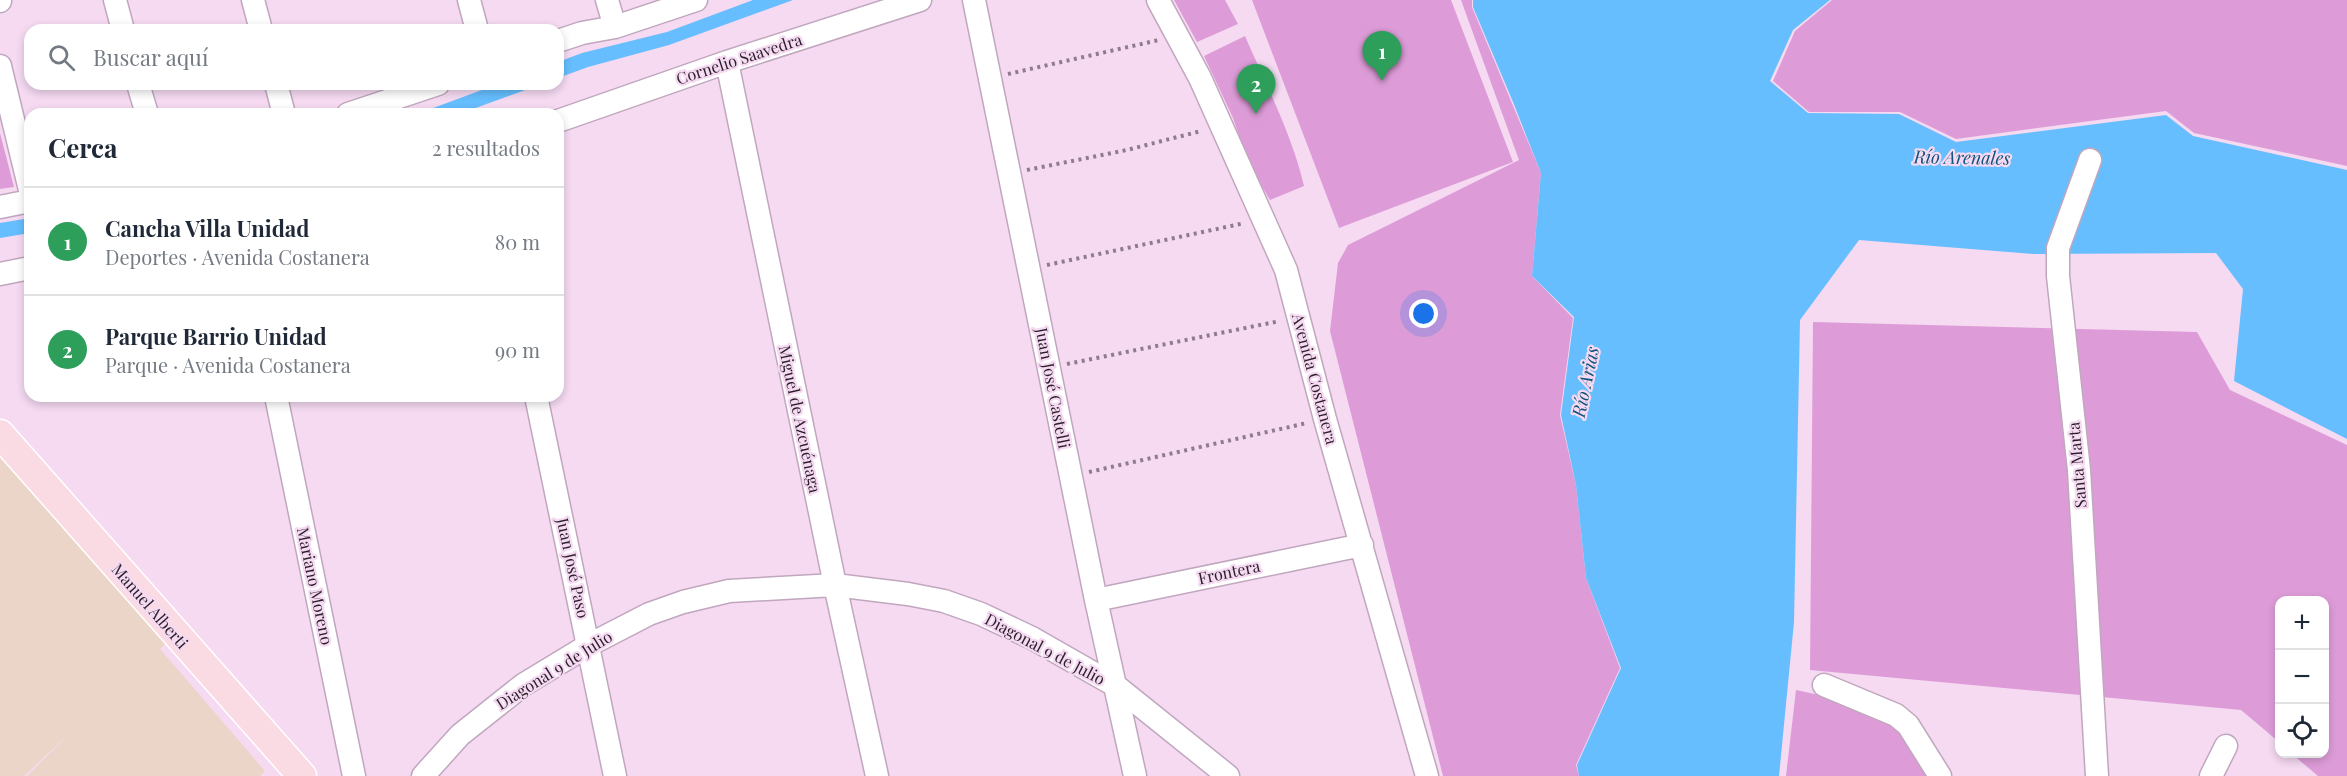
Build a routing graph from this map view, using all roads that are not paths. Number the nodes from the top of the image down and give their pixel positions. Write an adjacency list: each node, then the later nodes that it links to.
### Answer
1 (115, 0): 9 (street)
2 (253, 0): 10 (street)
3 (469, 0): 11 (street)
4 (607, 0): 12 (street)
5 (696, 0): 12 (street)
6 (920, 0): 14 (street, Cornelio Saavedra)
7 (974, 0): 34 (street, Juan José Castelli)
8 (1158, 0): 32 (street, Avenida Costanera)
9 (121, 24)
10 (259, 24)
11 (475, 24)
12 (615, 27): 13 (street)
13 (564, 39)
14 (727, 62): 22 (street, Cornelio Saavedra); 33 (street, Miguel de Azcuénaga)
15 (0, 66): 24 (street)
16 (140, 90): 19 (street)
17 (278, 90): 20 (street)
18 (420, 90): 21 (street)
19 (145, 108)
20 (282, 108)
21 (366, 108)
22 (564, 120)
23 (2090, 160): 48 (street, Santa Marta)
24 (24, 165)
25 (24, 202): 26 (street)
26 (0, 207)
27 (24, 269): 28 (street)
28 (0, 274)
29 (277, 402): 40 (street, Mariano Moreno)
30 (537, 402): 35 (street, Juan José Paso)
31 (0, 434): 39 (main road, Manuel Alberti)
32 (1362, 545): 34 (street, Frontera); 46 (street, Avenida Costanera)
33 (835, 585): 35 (street, Diagonal 9 de Julio); 37 (street, Diagonal 9 de Julio); 43 (street, Miguel de Azcuénaga)
34 (1096, 600): 37 (street, Juan José Castelli)
35 (589, 645): 41 (street, Diagonal 9 de Julio); 42 (street, Juan José Paso)
36 (1824, 684): 47 (street)
37 (1116, 686): 44 (street, Juan José Castelli); 45 (street, Diagonal 9 de Julio)
38 (2226, 746): 49 (street)
39 (302, 776)
40 (354, 776)
41 (423, 776)
42 (615, 776)
43 (877, 776)
44 (1135, 776)
45 (1228, 776)
46 (1427, 776)
47 (1940, 776)
48 (2097, 776)
49 (2211, 776)

